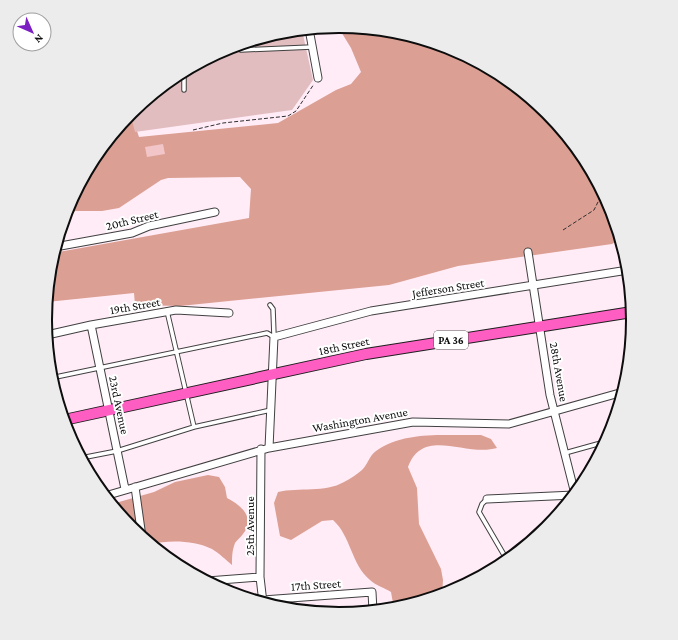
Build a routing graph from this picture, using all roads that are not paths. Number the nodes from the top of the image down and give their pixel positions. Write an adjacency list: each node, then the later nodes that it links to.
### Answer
1 (310, 35): 2 (street)
2 (312, 47): 3 (lane); 5 (street)
3 (242, 50)
4 (184, 78): 6 (lane)
5 (318, 78)
6 (184, 90)
7 (215, 212): 8 (street, 20th Street)
8 (62, 246)
9 (528, 252): 11 (street, 28th Avenue)
10 (621, 271): 11 (street, Jefferson Street)
11 (534, 285): 17 (street, 28th Avenue); 19 (street, Jefferson Street)
12 (270, 305): 19 (lane)
13 (167, 311): 14 (street, 19th Street); 16 (street, 19th Street); 20 (lane)
14 (229, 313)
15 (626, 313): 17 (main road, 18th Street / PA 36)
16 (91, 325): 18 (street, 19th Street); 21 (street, 23rd Avenue)
17 (540, 326): 22 (main road, 18th Street / PA 36); 28 (street, 28th Avenue)
18 (53, 334)
19 (274, 338): 20 (lane); 22 (street)
20 (176, 351): 21 (lane); 24 (lane)
21 (99, 367): 23 (lane); 26 (street, 23rd Avenue)
22 (271, 374): 24 (main road, 18th Street / PA 36); 27 (street)
23 (58, 376)
24 (186, 393): 26 (main road, 18th Street / PA 36); 30 (lane)
25 (616, 394): 28 (street, Washington Avenue)
26 (108, 409): 29 (main road, 18th Street / PA 36); 34 (street, 23rd Avenue)
27 (271, 410): 30 (lane); 32 (street)
28 (554, 411): 32 (street, Washington Avenue); 35 (street, 28th Avenue)
29 (70, 419)
30 (194, 427): 34 (lane)
31 (597, 444): 35 (lane)
32 (269, 448): 33 (street, Washington Avenue)
33 (261, 449): 37 (street, Washington Avenue); 45 (street, 25th Avenue)
34 (117, 450): 36 (lane); 39 (street, 23rd Avenue)
35 (565, 453): 38 (street, 28th Avenue)
36 (87, 457)
37 (135, 487): 39 (street, Washington Avenue); 43 (street)
38 (572, 487)
39 (125, 489): 40 (street, Washington Avenue)
40 (110, 494)
41 (567, 494): 42 (street)
42 (487, 499): 44 (lane)
43 (141, 527)
44 (504, 555)
45 (260, 577): 46 (street); 47 (street, 25th Avenue)
46 (219, 580)
47 (262, 596)
48 (278, 600): 49 (street, 17th Street)
49 (373, 605)

